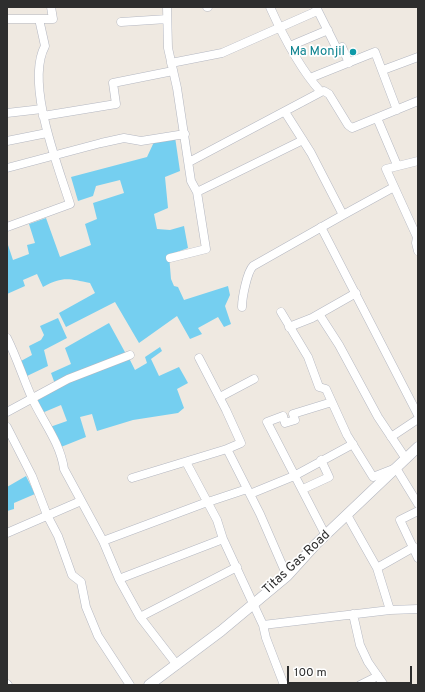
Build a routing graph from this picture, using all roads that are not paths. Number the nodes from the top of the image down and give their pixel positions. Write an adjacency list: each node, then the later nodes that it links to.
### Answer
1 (51, 7): 6 (street)
2 (167, 7): 7 (street)
3 (270, 7): 9 (street)
4 (316, 9): 9 (street); 10 (street)
5 (7, 19): 6 (street)
6 (39, 19): 22 (street)
7 (167, 19): 8 (street); 14 (street)
8 (121, 22)
9 (280, 28): 11 (street); 14 (street)
10 (328, 30): 11 (street); 13 (street)
11 (290, 46): 16 (street)
12 (418, 57): 15 (street)
13 (349, 63): 15 (street); 16 (street)
14 (172, 67): 22 (street); 25 (street)
15 (383, 70): 19 (street)
16 (310, 78): 17 (street)
17 (321, 92): 20 (street); 23 (street)
18 (418, 101): 19 (street)
19 (397, 110): 23 (street)
20 (285, 112): 26 (street); 30 (street)
21 (7, 113): 22 (street)
22 (43, 113): 24 (street)
23 (377, 118): 31 (street)
24 (47, 133): 27 (street); 28 (street)
25 (185, 134): 28 (street); 30 (street)
26 (303, 140): 34 (street); 35 (street)
27 (7, 141)
28 (54, 155): 32 (street); 36 (street)
29 (418, 161): 31 (street)
30 (189, 162): 34 (street)
31 (397, 165): 33 (street)
32 (7, 168)
33 (394, 187): 35 (street); 38 (street)
34 (197, 192): 40 (street)
35 (343, 215): 37 (street)
36 (7, 227)
37 (321, 227): 41 (street); 42 (street)
38 (418, 237): 39 (street)
39 (418, 251)
40 (170, 258)
41 (356, 293): 44 (street); 54 (street)
42 (242, 307)
43 (281, 312): 45 (street)
44 (319, 314): 45 (street); 57 (street)
45 (289, 327): 52 (street)
46 (7, 338): 51 (street)
47 (130, 355): 51 (street)
48 (199, 358): 50 (street)
49 (254, 379): 50 (street)
50 (220, 397): 60 (street)
51 (32, 399): 53 (street); 69 (street)
52 (332, 402): 58 (street); 65 (street)
53 (7, 412)
54 (418, 415)
55 (418, 419): 57 (street)
56 (7, 428): 73 (street)
57 (391, 437): 61 (street)
58 (353, 444): 62 (street); 64 (street)
59 (418, 447): 61 (street, Titas Gas Road)
60 (227, 448): 63 (street); 68 (street)
61 (406, 459): 64 (street, Titas Gas Road)
62 (321, 460): 65 (street); 67 (street)
63 (186, 462): 66 (street); 70 (street)
64 (396, 468): 71 (street); 74 (street, Titas Gas Road)
65 (294, 476): 67 (street); 68 (street)
66 (132, 478)
67 (303, 489): 76 (street)
68 (249, 491): 70 (street); 83 (street)
69 (81, 501): 73 (street); 78 (street)
70 (208, 502): 77 (street); 78 (street)
71 (418, 504)
72 (418, 511): 79 (street)
73 (47, 515): 75 (street); 93 (street)
74 (347, 515): 76 (street, Titas Gas Road); 82 (street)
75 (7, 533)
76 (326, 536): 83 (street, Titas Gas Road)
77 (223, 539): 81 (street); 84 (street)
78 (103, 541): 84 (street)
79 (414, 547): 80 (street); 82 (street)
80 (418, 558)
81 (236, 567): 85 (street); 89 (street)
82 (377, 568): 86 (street)
83 (287, 576): 85 (street, Titas Gas Road)
84 (119, 579): 89 (street)
85 (254, 602): 90 (street); 91 (street, Titas Gas Road)
86 (390, 610): 87 (street); 88 (street)
87 (418, 610)
88 (353, 614): 90 (street); 92 (street)
89 (140, 617): 91 (street)
90 (263, 625): 95 (street)
91 (177, 665): 94 (street, Titas Gas Road)
92 (378, 676): 96 (street); 97 (street)
93 (130, 685)
94 (149, 685)
95 (284, 685)
96 (360, 685)
97 (384, 685)

